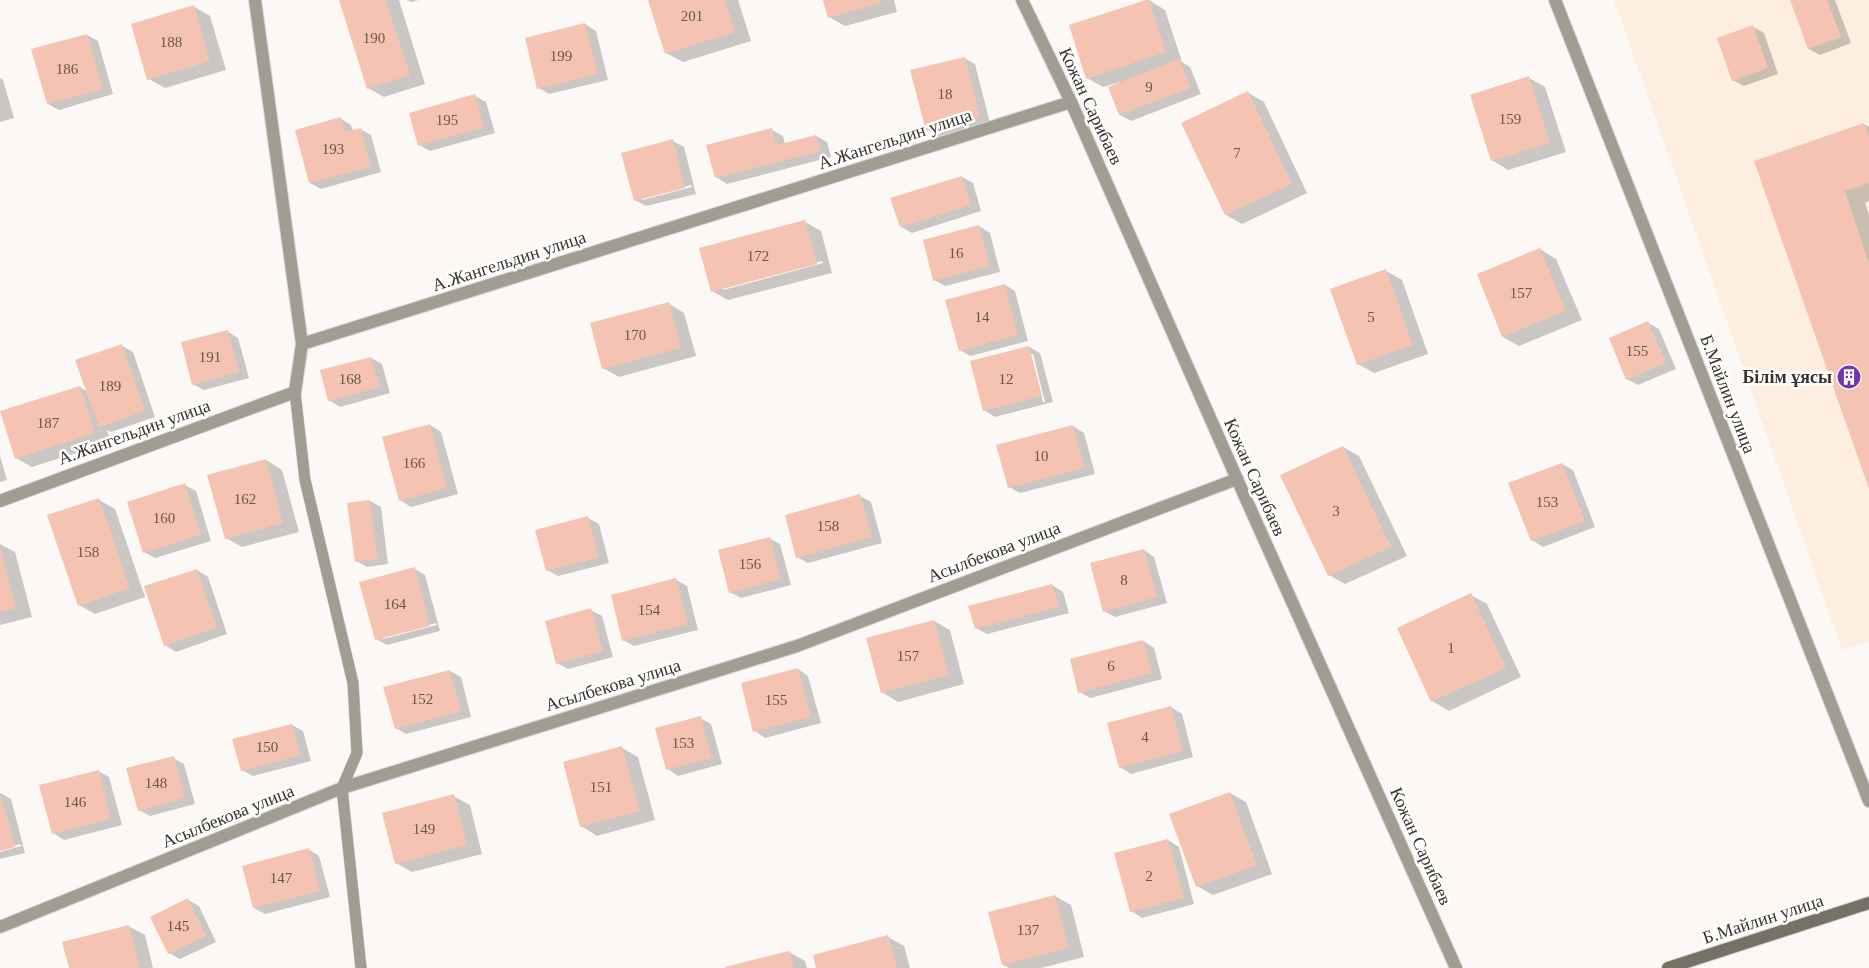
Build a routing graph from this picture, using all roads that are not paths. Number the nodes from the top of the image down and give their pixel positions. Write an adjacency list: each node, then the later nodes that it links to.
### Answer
1 (255, 0): 5 (street)
2 (1022, 0): 4 (street, Кожан Сарибаев)
3 (1555, 0): 10 (street, Б.Майлин улица)
4 (1072, 102): 5 (street, А.Жангельдин улица); 7 (street, Кожан Сарибаев)
5 (302, 344): 6 (street)
6 (295, 392): 8 (street, А.Жангельдин улица); 9 (lane)
7 (1237, 479): 9 (street, Асылбекова улица); 15 (street, Кожан Сарибаев)
8 (0, 501)
9 (342, 788): 12 (street, Асылбекова улица); 14 (lane)
10 (1869, 801)
11 (1869, 903): 13 (street, Б.Майлин улица)
12 (0, 927)
13 (1699, 963): 16 (street, Б.Майлин улица)
14 (361, 968)
15 (1456, 968)
16 (1668, 968)

